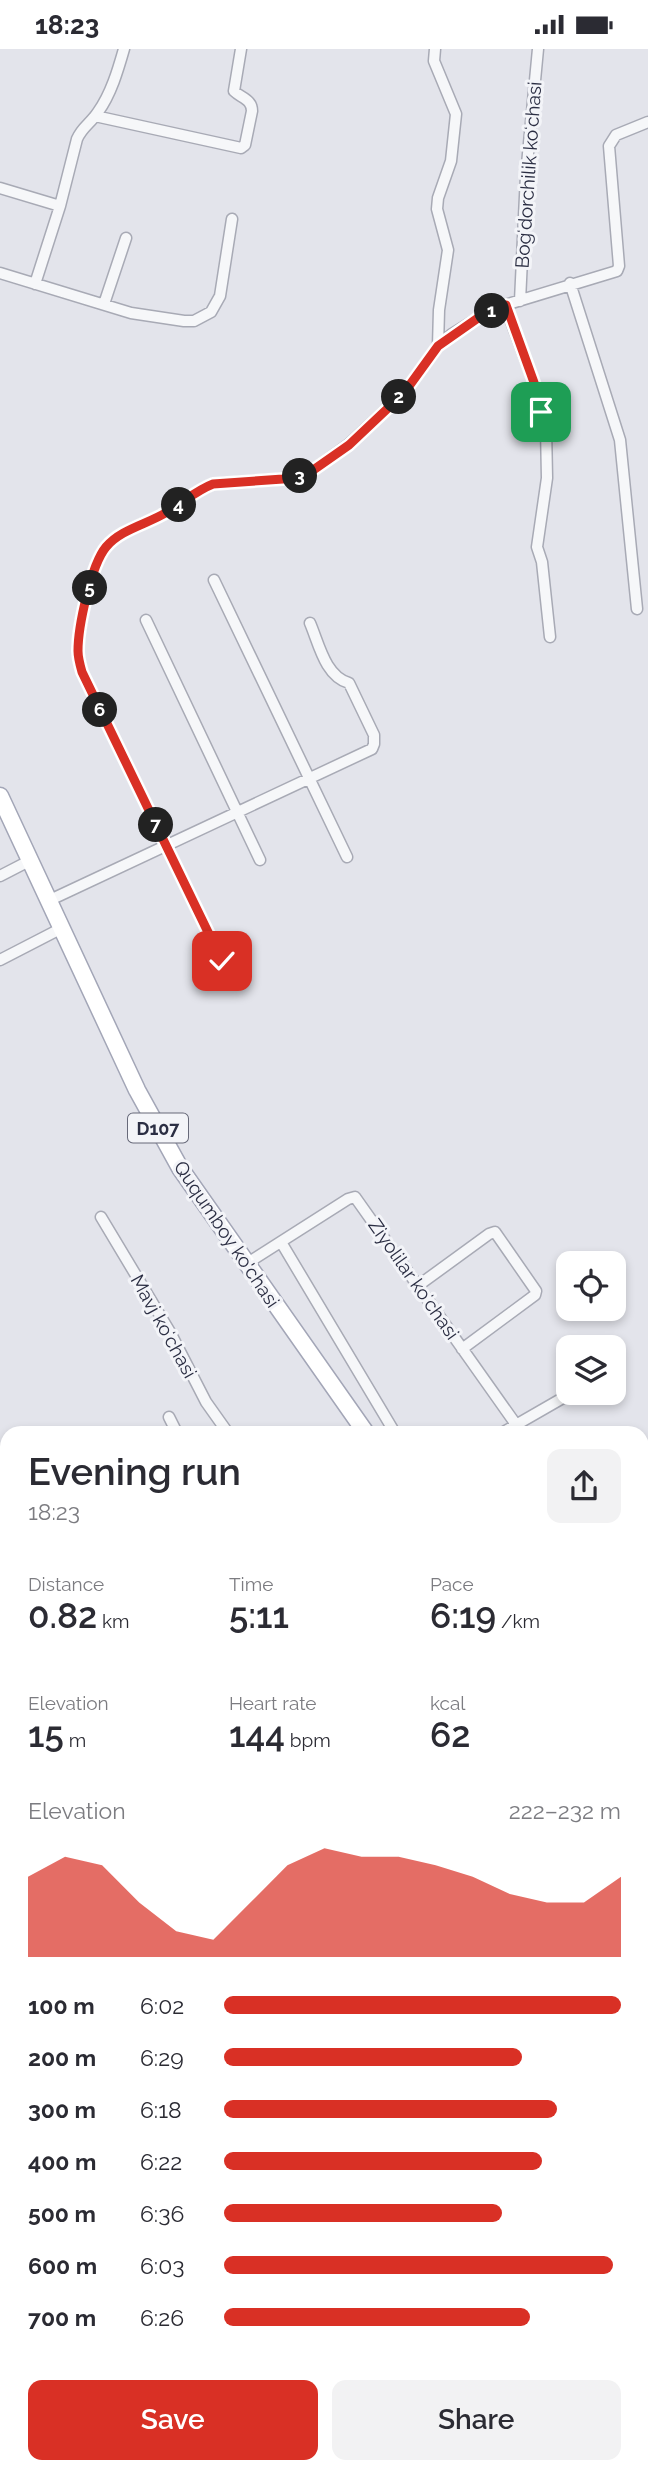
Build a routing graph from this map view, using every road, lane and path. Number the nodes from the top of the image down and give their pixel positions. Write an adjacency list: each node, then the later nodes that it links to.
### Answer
1 (124, 49): 5 (street)
2 (242, 49): 5 (street)
3 (435, 49): 17 (street)
4 (538, 49): 14 (street, Bogʻdorchilik koʻchasi)
5 (95, 116): 8 (street)
6 (648, 123): 12 (street)
7 (0, 188): 8 (street)
8 (60, 206): 13 (street)
9 (232, 219): 15 (street)
10 (126, 238): 15 (street)
11 (0, 273): 13 (street)
12 (570, 283): 14 (street); 19 (street)
13 (35, 284): 15 (street)
14 (520, 300): 16 (street)
15 (104, 304)
16 (506, 305): 17 (street); 22 (street)
17 (438, 346): 26 (street)
18 (214, 580): 23 (street)
19 (637, 609)
20 (146, 620): 25 (street)
21 (310, 623): 23 (street)
22 (550, 637)
23 (309, 777): 25 (street); 27 (street)
24 (0, 796): 28 (main road, Ququmboy ko'chasi / D107)
25 (236, 811): 26 (street); 29 (street)
26 (166, 846): 31 (street); 34 (street)
27 (347, 856)
28 (31, 860): 30 (street); 31 (main road, Ququmboy ko'chasi / D107)
29 (260, 860)
30 (0, 877)
31 (50, 900): 32 (main road, Ququmboy ko'chasi / D107)
32 (62, 928): 33 (street); 37 (main road, Ququmboy ko'chasi / D107)
33 (0, 960)
34 (222, 961)
35 (101, 1217): 43 (street, Mavj koʻchasi)
36 (281, 1242): 37 (street); 38 (street, Ziyolilar koʻchasi); 45 (street)
37 (246, 1264): 44 (main road, Ququmboy ko'chasi / D107)
38 (419, 1285): 39 (street, Ziyolilar koʻchasi); 39 (street)
39 (462, 1349): 46 (street, Ziyolilar koʻchasi)
40 (556, 1403): 47 (street)
41 (169, 1417): 42 (street)
42 (174, 1426)
43 (223, 1426)
44 (361, 1426)
45 (391, 1426)
46 (517, 1426)
47 (523, 1426)

